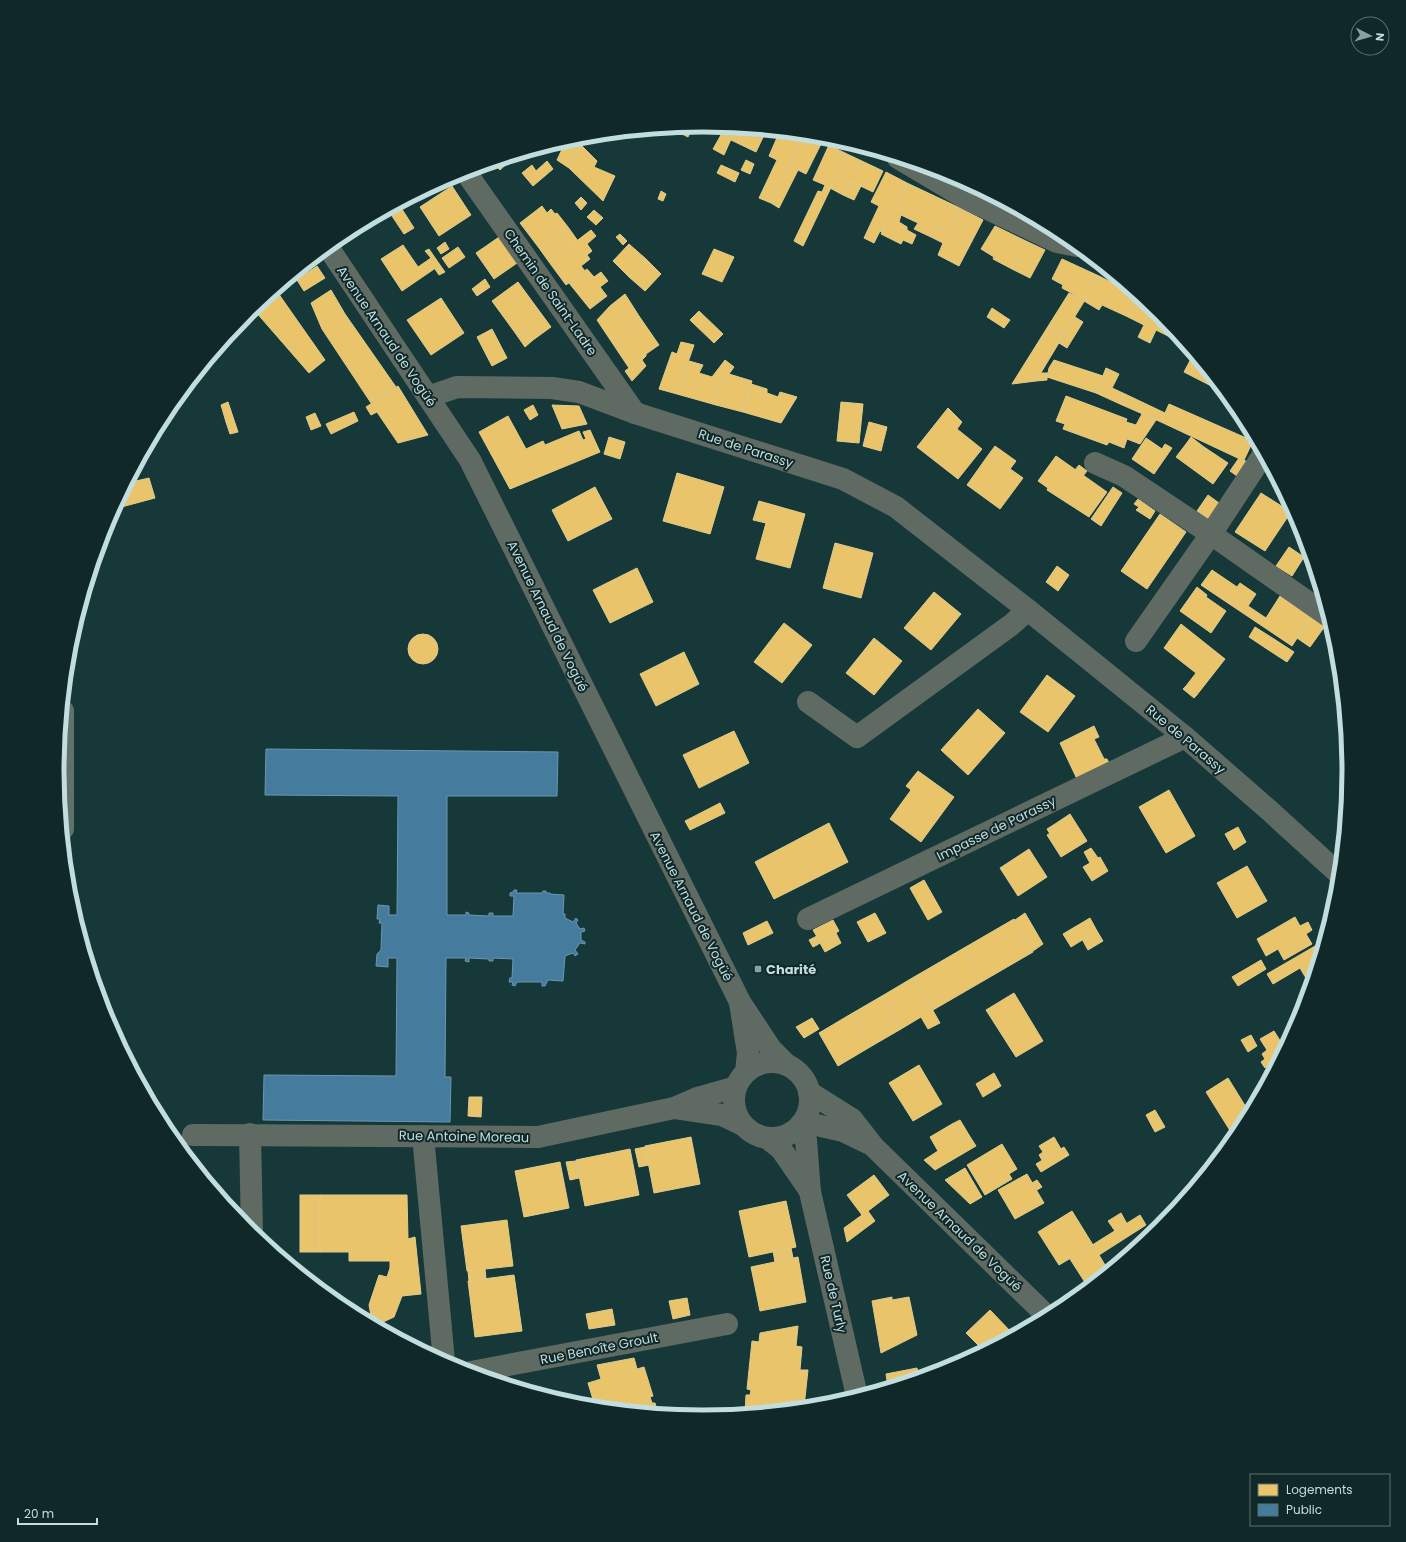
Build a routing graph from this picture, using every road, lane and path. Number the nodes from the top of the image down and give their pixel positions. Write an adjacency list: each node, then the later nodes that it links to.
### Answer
1 (918, 170): 3 (street)
2 (470, 177): 6 (street, Chemin de Saint-Ladre)
3 (1062, 243)
4 (331, 252): 5 (street, Avenue Arnaud de Vogüé)
5 (428, 398): 6 (street, Rue de Parassy); 17 (street, Avenue Arnaud de Vogüé)
6 (636, 413): 10 (street, Rue de Parassy)
7 (1260, 459): 9 (street)
8 (1095, 463): 9 (street)
9 (1212, 534): 11 (street); 12 (street)
10 (1028, 610): 13 (street); 14 (street, Rue de Parassy)
11 (1321, 611)
12 (1136, 641)
13 (808, 702)
14 (1185, 737): 15 (street, Rue de Parassy); 16 (street, Impasse de Parassy)
15 (1334, 870)
16 (808, 919)
17 (740, 1002): 18 (street, Avenue Arnaud de Vogüé); 19 (street, Avenue Arnaud de Vogüé)
18 (787, 1065): 19 (street); 20 (street, Avenue Arnaud de Vogüé)
19 (741, 1080): 21 (street, Rue Antoine Moreau); 23 (street, Avenue Arnaud de Vogüé)
20 (809, 1092): 22 (street); 28 (street, Avenue Arnaud de Vogüé)
21 (674, 1108): 23 (street, Rue Antoine Moreau); 26 (street, Rue Antoine Moreau)
22 (802, 1123): 27 (street); 28 (street, Avenue Arnaud de Vogüé); 29 (street, Rue de Turly)
23 (743, 1125): 27 (street)
24 (250, 1134): 25 (street, Rue Antoine Moreau); 26 (street, Rue Antoine Moreau); 30 (street)
25 (193, 1135)
26 (422, 1136): 33 (street)
27 (767, 1138): 29 (street, Rue de Turly)
28 (873, 1146): 31 (street, Avenue Arnaud de Vogüé)
29 (810, 1192): 35 (street, Rue de Turly)
30 (252, 1224)
31 (1043, 1311)
32 (727, 1324): 34 (street, Rue Benoîte Groult)
33 (443, 1354)
34 (482, 1370)
35 (856, 1391)

